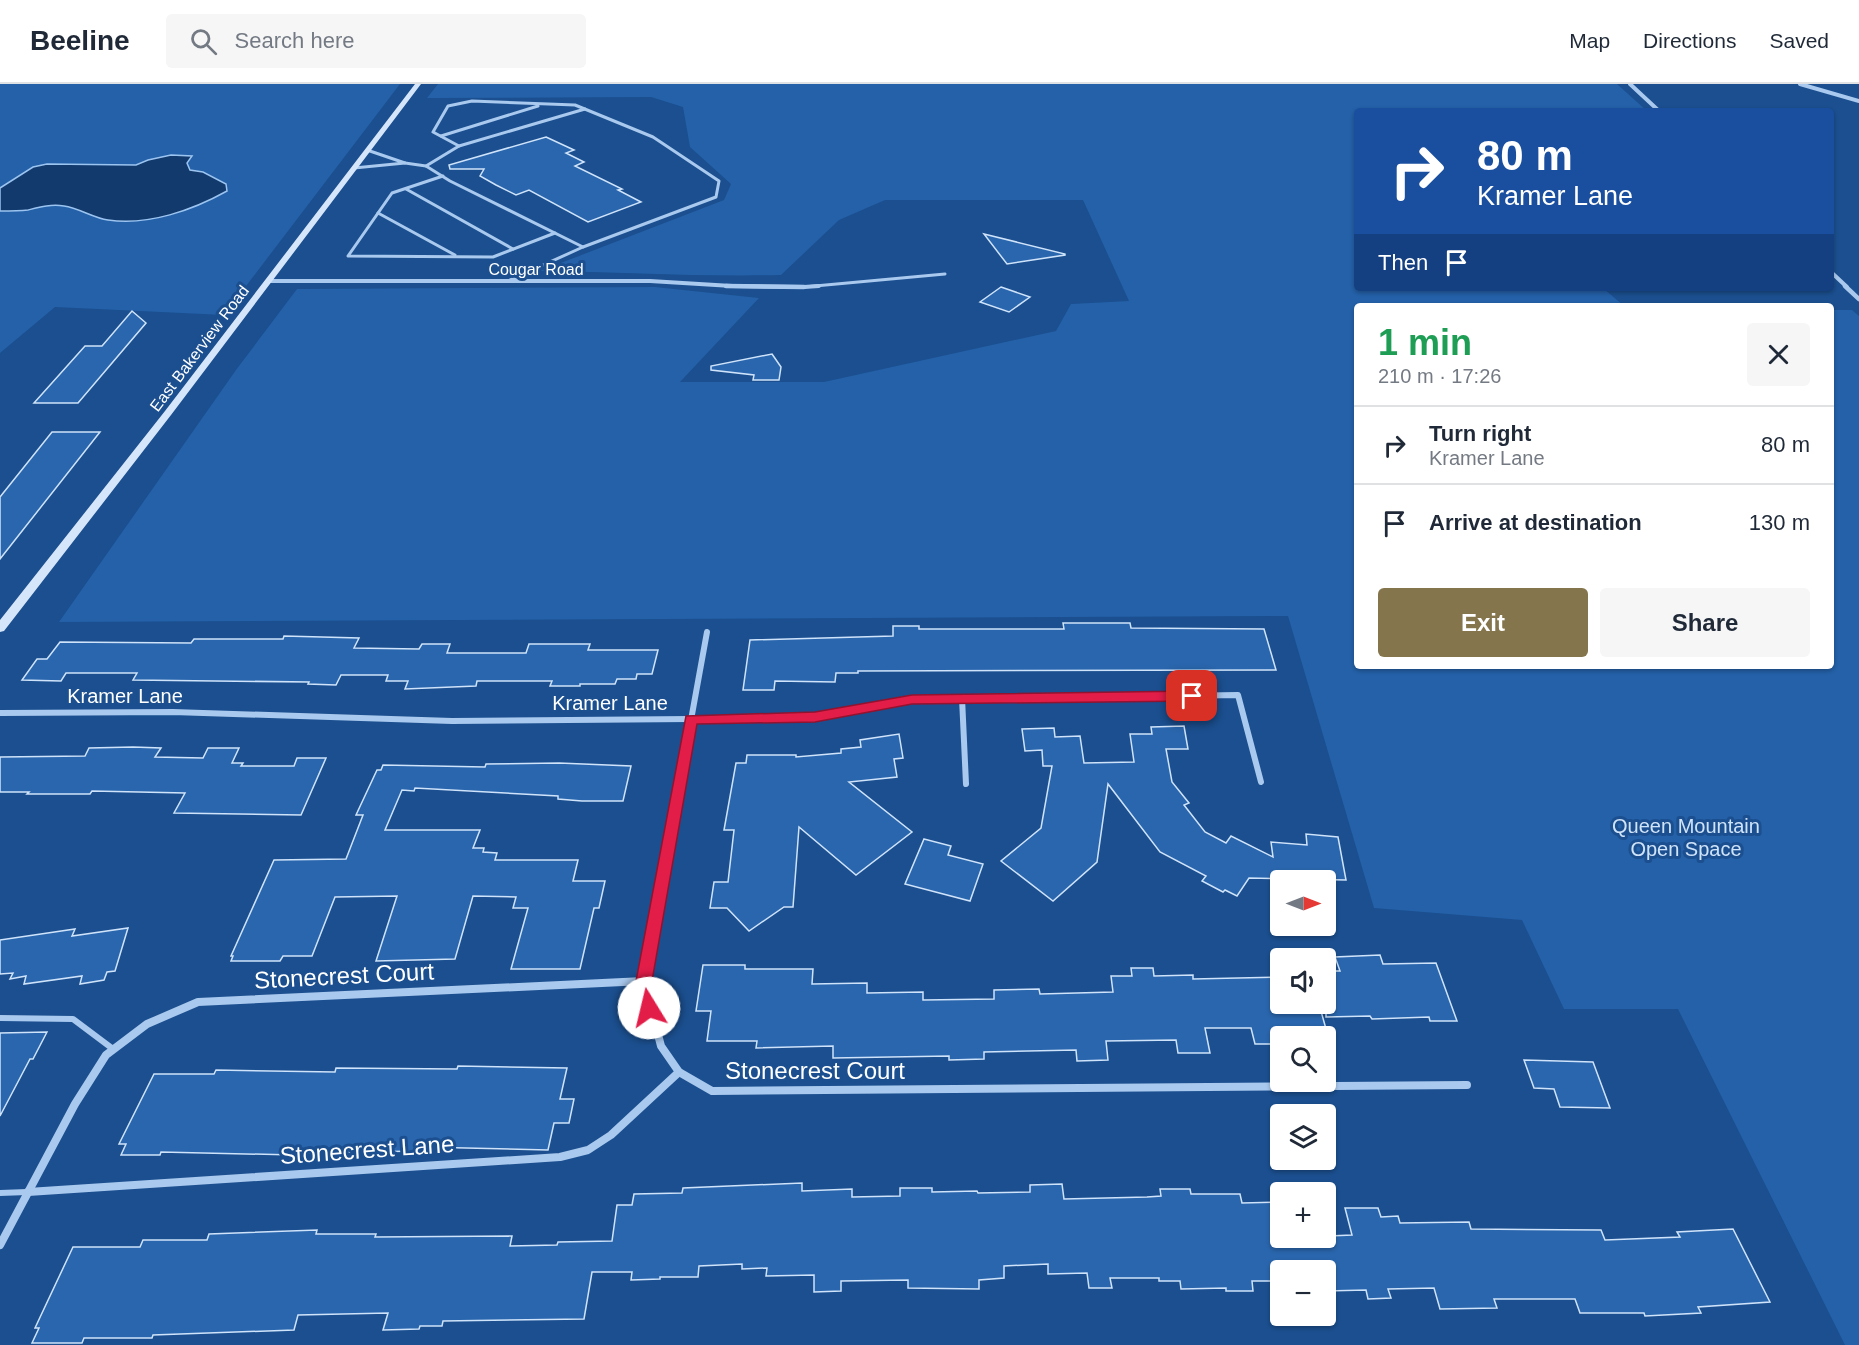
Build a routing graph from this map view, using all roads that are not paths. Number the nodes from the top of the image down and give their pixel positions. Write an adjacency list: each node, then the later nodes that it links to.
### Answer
1 (418, 84): 10 (main road, East Bakerview Road)
2 (1630, 84): 6 (street)
3 (1800, 84): 4 (street)
4 (1859, 101)
5 (543, 104): 7 (lane); 8 (lane); 8 (lane)
6 (1656, 108)
7 (585, 109): 9 (lane); 18 (lane)
8 (441, 136): 9 (lane)
9 (459, 146): 12 (lane)
10 (368, 150): 11 (lane); 13 (main road, East Bakerview Road)
11 (405, 163): 12 (lane); 13 (lane)
12 (426, 166): 14 (lane)
13 (354, 168): 23 (main road, East Bakerview Road)
14 (443, 176): 15 (lane); 17 (lane)
15 (406, 189): 16 (lane); 19 (lane)
16 (378, 213): 20 (lane); 20 (lane)
17 (555, 233): 18 (lane); 19 (lane)
18 (584, 247): 24 (lane)
19 (514, 249): 20 (lane)
20 (457, 256)
21 (945, 274): 25 (lane)
22 (1834, 275): 26 (street)
23 (269, 281): 24 (street, Cougar Road); 27 (main road, East Bakerview Road)
24 (508, 281): 25 (street, Cougar Road)
25 (804, 286)
26 (1859, 299)
27 (0, 628)
28 (707, 632): 31 (street)
29 (962, 699): 31 (street, Kramer Lane); 32 (street, Kramer Lane); 33 (street)
30 (0, 713): 31 (street, Kramer Lane)
31 (691, 719): 34 (street)
32 (1261, 782)
33 (966, 784)
34 (644, 981): 36 (street, Stonecrest Court); 37 (street, Stonecrest Court)
35 (0, 1018): 36 (lane)
36 (113, 1050): 40 (street, Stonecrest Court)
37 (679, 1072): 38 (street, Stonecrest Court); 40 (street, Stonecrest Lane)
38 (1467, 1085)
39 (0, 1192): 40 (lane)
40 (28, 1192): 41 (street, Stonecrest Court)
41 (0, 1245)

